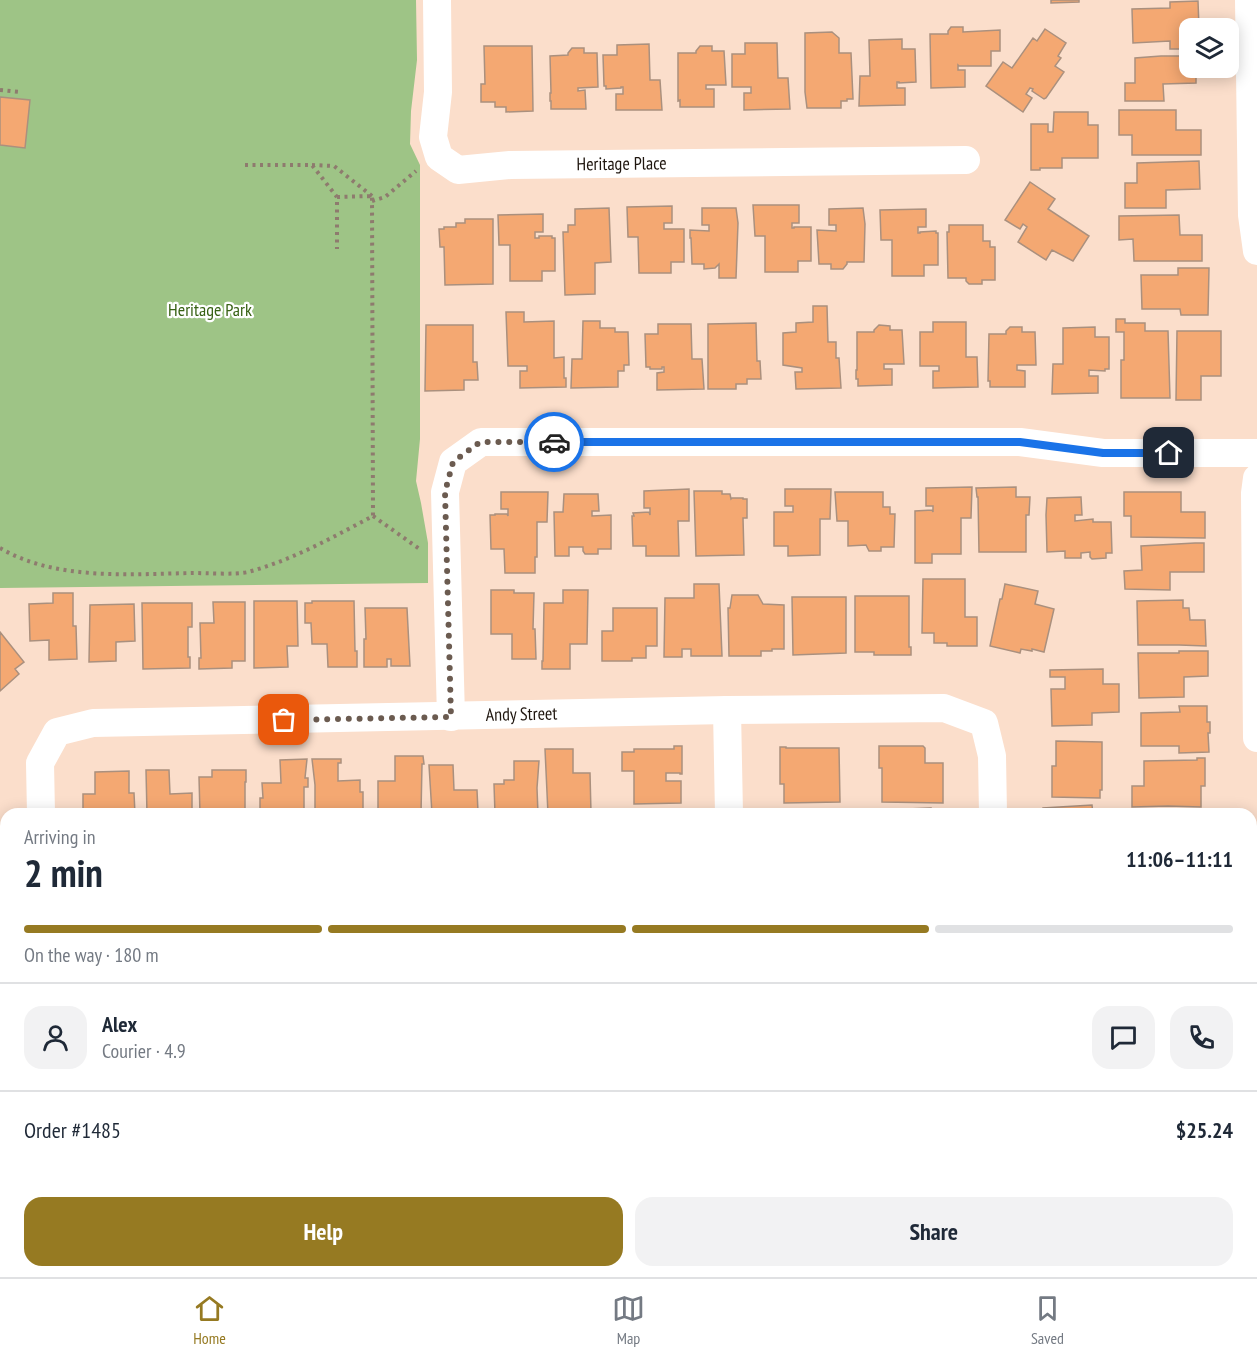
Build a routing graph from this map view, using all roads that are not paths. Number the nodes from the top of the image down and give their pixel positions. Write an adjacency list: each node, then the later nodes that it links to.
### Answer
1 (437, 0): 3 (street, Heritage Place)
2 (1248, 0): 4 (street)
3 (966, 160)
4 (1257, 251)
5 (1257, 453): 8 (street)
6 (1257, 478): 9 (street)
7 (727, 710): 8 (street, Andy Street); 12 (street); 13 (street, Andy Street)
8 (451, 717): 11 (street, Andy Street)
9 (1257, 726): 10 (street)
10 (1257, 738)
11 (41, 808)
12 (729, 808)
13 (993, 808)

